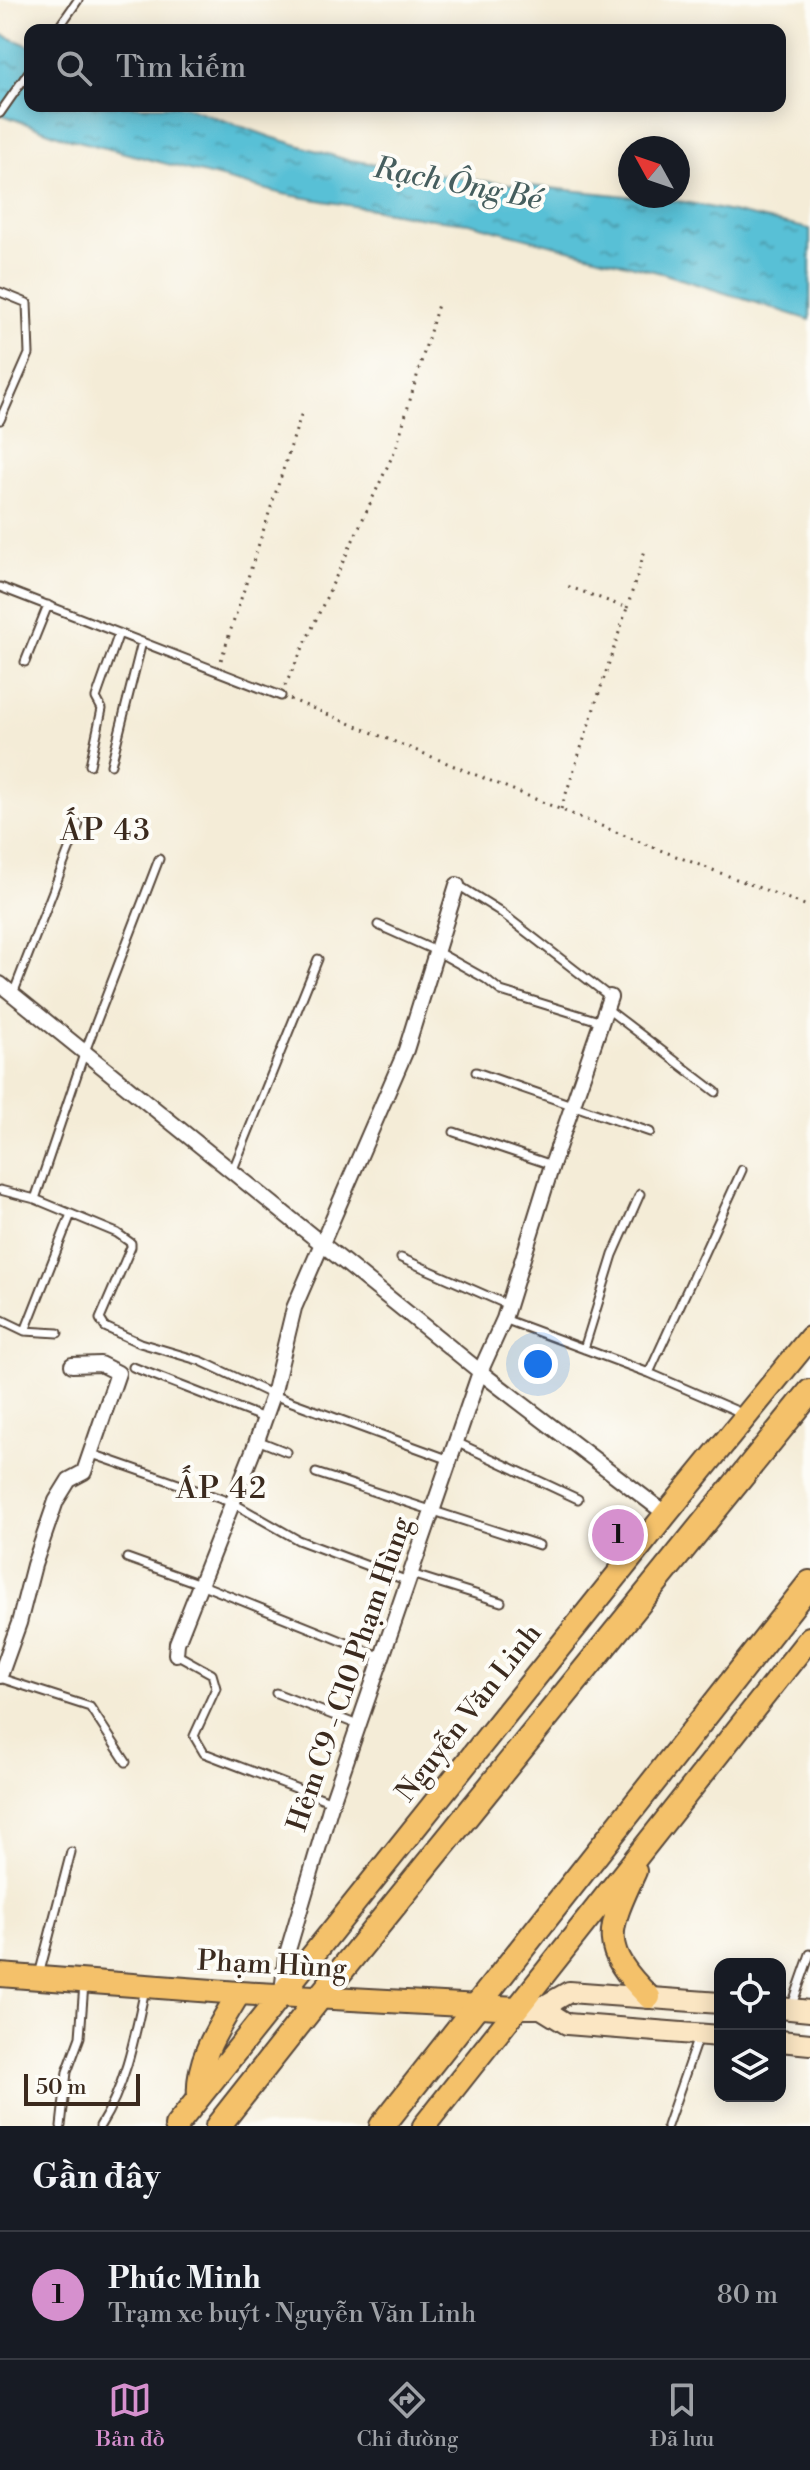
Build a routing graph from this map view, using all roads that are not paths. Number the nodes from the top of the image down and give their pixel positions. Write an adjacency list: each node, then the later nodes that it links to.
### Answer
1 (78, 0): 2 (lane)
2 (61, 24)
3 (24, 79): 4 (lane)
4 (0, 113)
5 (0, 292): 6 (lane)
6 (0, 420)
7 (0, 587): 8 (lane)
8 (48, 605): 9 (lane); 11 (lane)
9 (119, 633): 10 (lane); 13 (lane)
10 (142, 642): 12 (lane); 14 (lane)
11 (25, 662)
12 (281, 696)
13 (90, 765)
14 (111, 765)
15 (79, 824): 22 (lane)
16 (159, 859): 24 (lane)
17 (457, 885): 19 (street); 23 (lane)
18 (378, 925): 19 (lane)
19 (436, 951): 23 (lane); 37 (street)
20 (318, 959): 32 (lane)
21 (0, 984): 22 (street)
22 (13, 994): 24 (street)
23 (606, 1009): 26 (lane); 27 (street, Hẻm C9 - C10 Phạm Hùng)
24 (84, 1054): 32 (street); 35 (lane)
25 (476, 1072): 27 (lane)
26 (716, 1092)
27 (575, 1105): 29 (lane); 30 (street, Hẻm C9 - C10 Phạm Hùng)
28 (454, 1132): 30 (lane)
29 (650, 1132)
30 (552, 1165): 39 (street, Hẻm C9 - C10 Phạm Hùng)
31 (742, 1170): 48 (lane)
32 (232, 1172): 37 (street)
33 (0, 1190): 35 (lane)
34 (640, 1194): 44 (lane)
35 (35, 1199): 36 (lane)
36 (71, 1214): 41 (lane); 50 (lane)
37 (322, 1244): 47 (street); 50 (street)
38 (401, 1258): 39 (lane)
39 (506, 1312): 44 (lane); 47 (street, Hẻm C9 - C10 Phạm Hùng)
40 (0, 1319): 41 (lane)
41 (25, 1331): 42 (lane)
42 (58, 1333)
43 (810, 1338): 51 (main road, Nguyễn Văn Linh)
44 (584, 1349): 48 (lane)
45 (72, 1365): 56 (street)
46 (133, 1367): 52 (lane)
47 (480, 1372): 54 (street, Hẻm C9 - C10 Phạm Hùng); 62 (street)
48 (649, 1373): 51 (lane)
49 (810, 1392): 87 (highway)
50 (273, 1395): 52 (street); 57 (lane)
51 (747, 1415): 62 (main road, Nguyễn Văn Linh)
52 (264, 1418): 53 (street)
53 (257, 1440): 55 (lane); 60 (street)
54 (456, 1442): 57 (street, Hẻm C9 - C10 Phạm Hùng); 59 (lane)
55 (287, 1452)
56 (92, 1454): 60 (lane); 72 (street)
57 (450, 1460): 61 (street, Hẻm C9 - C10 Phạm Hùng)
58 (316, 1473): 61 (lane)
59 (578, 1499)
60 (233, 1503): 65 (lane); 67 (street)
61 (434, 1511): 63 (lane); 65 (street, Hẻm C9 - C10 Phạm Hùng)
62 (666, 1514): 85 (main road, Nguyễn Văn Linh)
63 (539, 1545)
64 (127, 1558): 67 (lane)
65 (410, 1578): 68 (lane); 71 (street, Hẻm C9 - C10 Phạm Hùng)
66 (810, 1583): 89 (highway)
67 (200, 1584): 70 (street); 71 (lane)
68 (501, 1602)
69 (807, 1648): 77 (main road)
70 (176, 1654): 76 (lane)
71 (382, 1657): 74 (street, Hẻm C9 - C10 Phạm Hùng)
72 (0, 1677): 75 (lane)
73 (276, 1693): 74 (lane)
74 (358, 1725): 76 (street, Hẻm C9 - C10 Phạm Hùng)
75 (126, 1762)
76 (332, 1802): 85 (street, Hẻm C9 - C10 Phạm Hùng)
77 (649, 1839): 86 (main road); 90 (main road)
78 (71, 1852): 81 (lane)
79 (810, 1954): 92 (lane)
80 (0, 1975): 81 (main road, Phạm Hùng)
81 (38, 1978): 82 (main road, Phạm Hùng)
82 (85, 1982): 83 (main road, Phạm Hùng); 97 (lane)
83 (146, 1987): 84 (main road, Phạm Hùng); 98 (lane)
84 (239, 1993): 85 (main road, Phạm Hùng); 96 (main road)
85 (282, 1996): 87 (main road, Phạm Hùng); 96 (main road, Nguyễn Văn Linh)
86 (649, 1997): 88 (main road, Phạm Hùng); 91 (main road, Phạm Hùng)
87 (319, 1998): 89 (main road, Phạm Hùng); 100 (highway)
88 (714, 2002)
89 (477, 2006): 90 (main road, Phạm Hùng); 101 (highway)
90 (517, 2008): 91 (main road, Phạm Hùng); 102 (main road)
91 (541, 2008): 93 (main road, Phạm Hùng)
92 (794, 2010)
93 (710, 2036): 103 (lane)
94 (786, 2042): 95 (main road)
95 (810, 2044)
96 (199, 2097): 99 (main road, Nguyễn Văn Linh)
97 (61, 2126)
98 (100, 2126)
99 (176, 2126)
100 (218, 2126)
101 (382, 2126)
102 (424, 2126)
103 (667, 2126)

